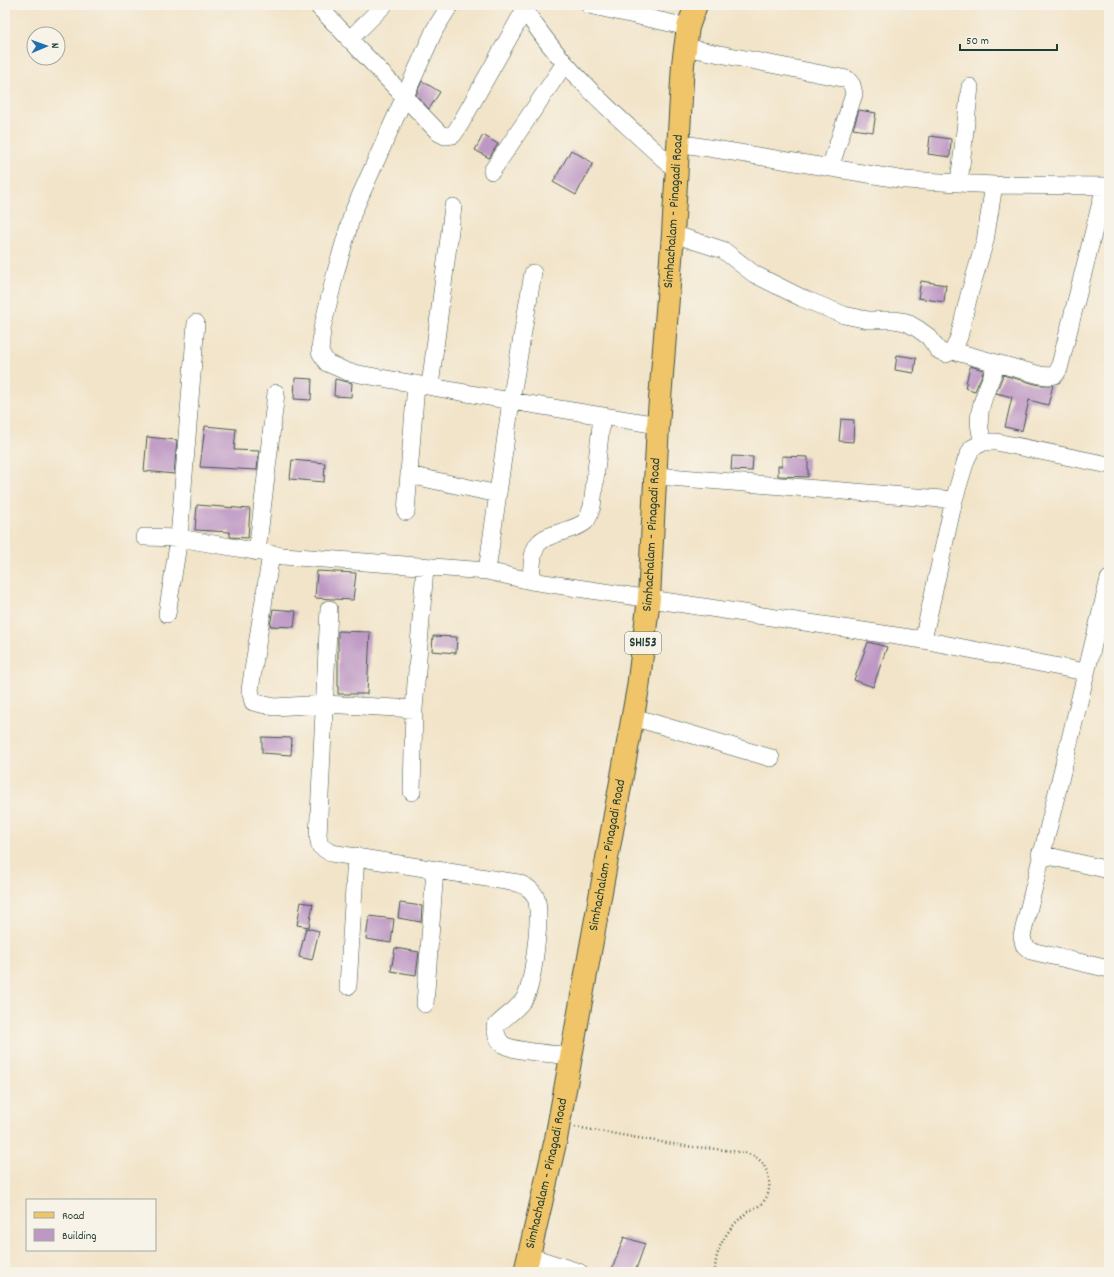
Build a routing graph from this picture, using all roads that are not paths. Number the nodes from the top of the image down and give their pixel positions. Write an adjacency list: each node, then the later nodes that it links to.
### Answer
1 (317, 5): 9 (street)
2 (384, 5): 9 (street)
3 (589, 5): 6 (street)
4 (696, 5): 8 (main road, Simhachalam - Pinagadi Road / SH153)
5 (447, 6): 12 (street)
6 (608, 7): 8 (street)
7 (529, 9): 10 (street); 12 (street)
8 (686, 37): 13 (main road, Simhachalam - Pinagadi Road / SH153); 14 (street)
9 (349, 40): 12 (street)
10 (565, 63): 15 (street); 16 (street)
11 (970, 87): 17 (street)
12 (404, 98): 26 (street)
13 (678, 143): 14 (street); 15 (main road, Simhachalam - Pinagadi Road / SH153)
14 (830, 168): 17 (street)
15 (676, 170): 21 (main road, Simhachalam - Pinagadi Road / SH153)
16 (492, 171)
17 (959, 183): 18 (street)
18 (994, 185): 19 (street); 24 (street)
19 (1107, 186): 25 (street)
20 (454, 207): 26 (street)
21 (673, 234): 24 (street); 30 (main road, Simhachalam - Pinagadi Road / SH153)
22 (533, 273): 28 (street)
23 (196, 323): 39 (street)
24 (953, 351): 25 (street)
25 (997, 363): 31 (street)
26 (422, 385): 28 (street); 33 (street)
27 (276, 393): 40 (street)
28 (512, 401): 29 (street); 35 (street)
29 (602, 416): 30 (street); 44 (street)
30 (658, 425): 34 (main road, Simhachalam - Pinagadi Road / SH153)
31 (984, 442): 32 (street); 36 (street)
32 (1109, 465)
33 (409, 475): 35 (street); 37 (street)
34 (657, 476): 36 (street); 45 (main road, Simhachalam - Pinagadi Road / SH153)
35 (498, 494): 42 (street)
36 (954, 500): 48 (street)
37 (406, 512)
38 (144, 537): 39 (street)
39 (179, 538): 40 (street); 47 (street)
40 (264, 553): 41 (street); 50 (street)
41 (425, 568): 42 (street); 51 (street)
42 (487, 571): 44 (street)
43 (1109, 580): 49 (street)
44 (531, 581): 45 (street)
45 (649, 598): 48 (street); 52 (main road, Simhachalam - Pinagadi Road / SH153)
46 (329, 609): 50 (street)
47 (167, 614)
48 (923, 640): 49 (street)
49 (1085, 672): 55 (street)
50 (324, 704): 51 (street); 56 (street)
51 (414, 709): 54 (street)
52 (633, 717): 53 (street); 62 (main road, Simhachalam - Pinagadi Road / SH153)
53 (771, 758)
54 (412, 792)
55 (1040, 854): 58 (street); 59 (street)
56 (356, 856): 57 (street); 60 (street)
57 (435, 870): 61 (street); 62 (street)
58 (1109, 870)
59 (1109, 969)
60 (348, 986)
61 (425, 1004)
62 (571, 1056): 63 (main road, Simhachalam - Pinagadi Road / SH153)
63 (527, 1264): 64 (street)
64 (579, 1272)

